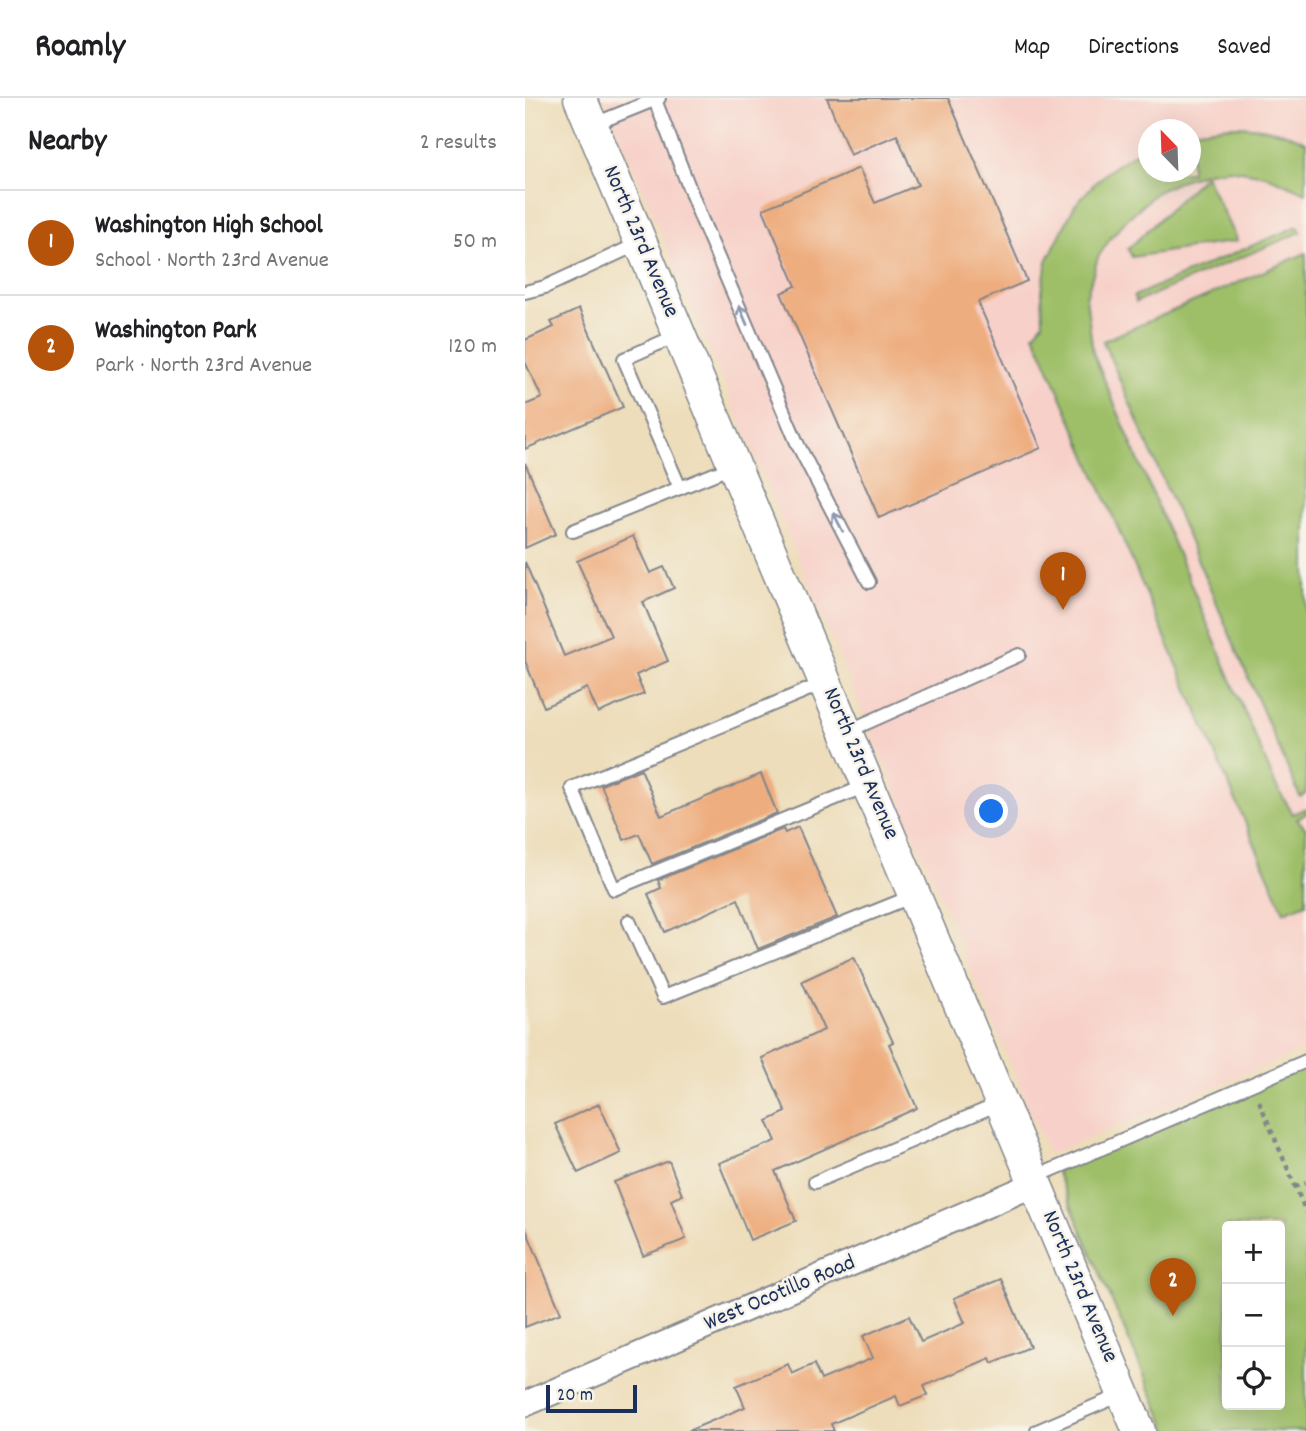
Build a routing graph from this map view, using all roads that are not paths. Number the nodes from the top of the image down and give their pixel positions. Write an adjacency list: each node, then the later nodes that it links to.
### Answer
1 (657, 99): 2 (lane); 9 (lane, one-way to 1)
2 (585, 112): 3 (street, North 23rd Avenue)
3 (641, 243): 4 (lane); 5 (street, North 23rd Avenue)
4 (525, 292)
5 (679, 335): 6 (street, North 23rd Avenue); 7 (lane)
6 (734, 466): 7 (lane); 11 (street, North 23rd Avenue)
7 (680, 488): 8 (lane)
8 (573, 531)
9 (869, 582)
10 (1019, 655): 12 (lane)
11 (825, 682): 12 (street, North 23rd Avenue); 13 (lane)
12 (845, 732): 13 (street, North 23rd Avenue)
13 (868, 785): 14 (street, North 23rd Avenue)
14 (914, 896): 15 (lane); 17 (street, North 23rd Avenue)
15 (629, 921)
16 (1306, 1061): 18 (lane)
17 (1002, 1103): 18 (street, North 23rd Avenue); 19 (lane)
18 (1034, 1181): 20 (street, North 23rd Avenue); 21 (street, West Ocotillo Road)
19 (815, 1182)
20 (1123, 1394): 22 (lane); 23 (street, North 23rd Avenue)
21 (525, 1404)
22 (1037, 1431)
23 (1139, 1431)

